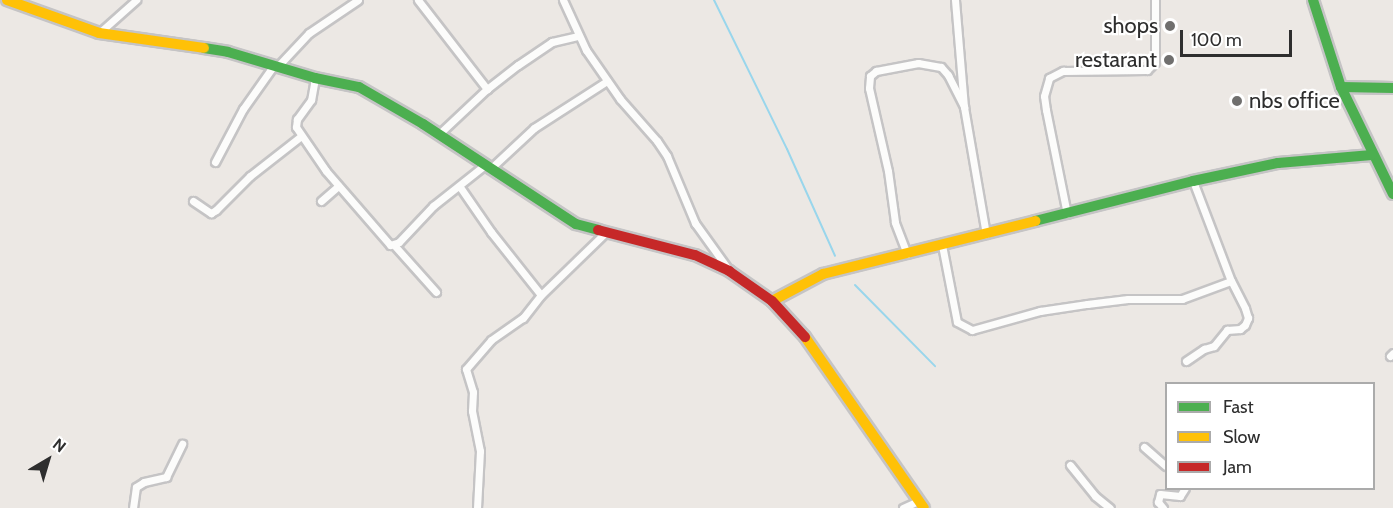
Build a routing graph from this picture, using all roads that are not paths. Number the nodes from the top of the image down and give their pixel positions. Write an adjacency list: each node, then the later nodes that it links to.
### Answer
1 (7, 0): 9 (main road)
2 (136, 0): 9 (street)
3 (358, 0): 11 (street)
4 (418, 0): 16 (street)
5 (562, 0): 10 (street)
6 (955, 0): 17 (street)
7 (1155, 0): 29 (street)
8 (1313, 0): 14 (main road)
9 (99, 33): 11 (main road)
10 (577, 36): 13 (street); 16 (street)
11 (276, 65): 12 (main road); 21 (street)
12 (315, 78): 18 (main road); 19 (street)
13 (607, 81): 22 (street); 35 (street)
14 (1341, 87): 15 (main road); 20 (main road)
15 (1393, 88)
16 (486, 89): 18 (street)
17 (964, 107): 31 (street); 34 (street)
18 (438, 134): 22 (main road)
19 (301, 136): 24 (street); 27 (street)
20 (1372, 155): 23 (main road); 26 (main road)
21 (215, 162)
22 (488, 167): 25 (street); 30 (main road)
23 (1193, 181): 29 (main road); 36 (street)
24 (338, 186): 28 (street); 32 (street)
25 (460, 186): 32 (street); 38 (street)
26 (1393, 194)
27 (193, 201)
28 (321, 201)
29 (1067, 214): 31 (main road)
30 (606, 232): 35 (main road); 38 (street)
31 (986, 234): 33 (main road)
32 (394, 244): 37 (street)
33 (942, 245): 34 (main road); 36 (street)
34 (907, 254): 39 (main road)
35 (729, 271): 39 (main road)
36 (1232, 282): 40 (street)
37 (436, 292)
38 (541, 295): 48 (street)
39 (772, 301): 46 (main road)
40 (1186, 361)
41 (182, 444): 47 (street)
42 (1144, 447): 43 (street)
43 (1165, 464)
44 (1070, 465): 50 (street)
45 (1184, 490): 51 (street)
46 (921, 504): 49 (street)
47 (134, 508)
48 (477, 508)
49 (903, 508)
50 (1110, 508)
51 (1163, 508)

